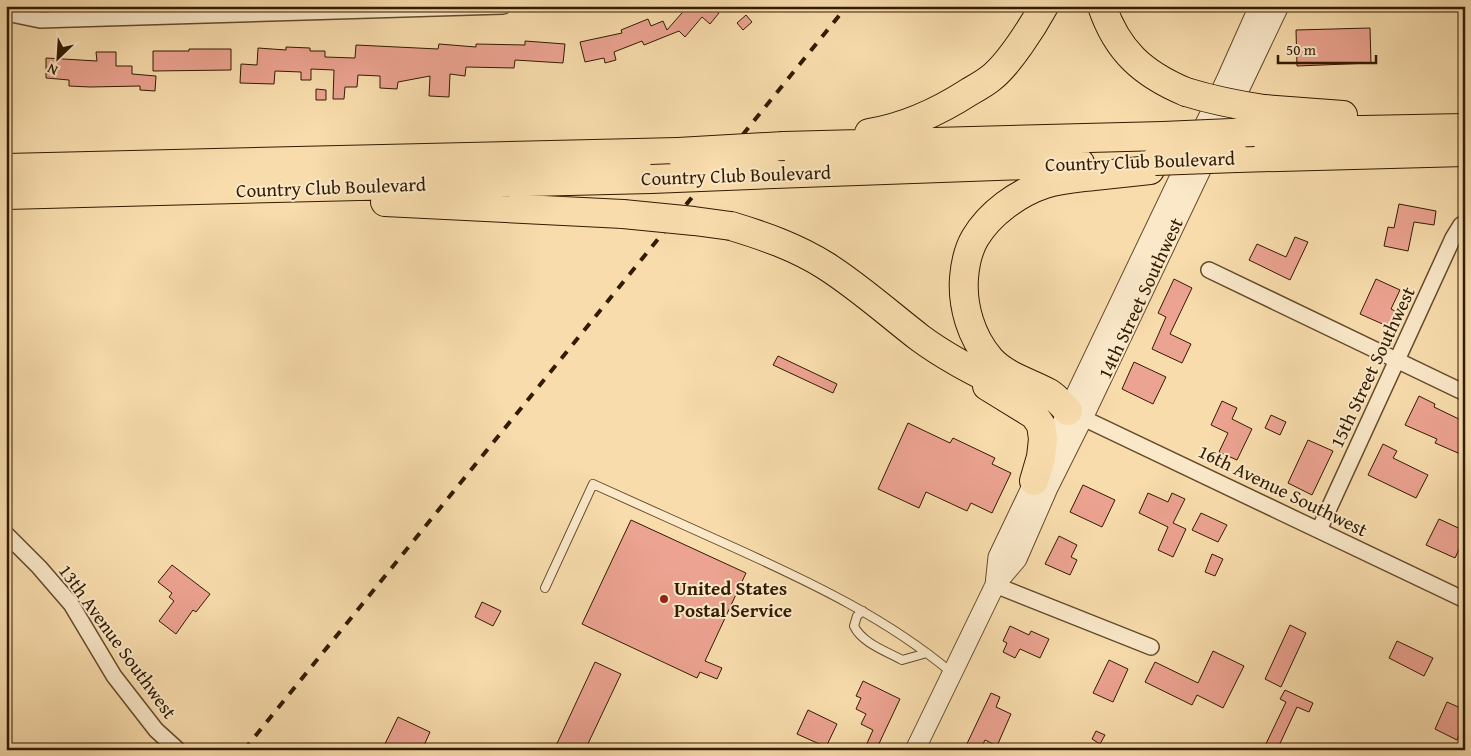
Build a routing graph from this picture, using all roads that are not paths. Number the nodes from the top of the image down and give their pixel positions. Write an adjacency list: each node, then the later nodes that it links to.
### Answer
1 (503, 6): 6 (street)
2 (1044, 6): 11 (highway)
3 (1102, 6): 8 (highway, bridge)
4 (1259, 6): 22 (street, 14th Street Southwest)
5 (1280, 6): 22 (street, 14th Street Southwest)
6 (436, 8): 7 (street)
7 (11, 14)
8 (1259, 121): 9 (highway); 10 (highway, Country Club Boulevard); 13 (highway, Country Club Boulevard, bridge)
9 (1465, 122)
10 (1465, 128)
11 (784, 146): 13 (highway, Country Club Boulevard); 14 (highway, Country Club Boulevard, bridge)
12 (1465, 152): 13 (highway, Country Club Boulevard, bridge)
13 (1156, 155): 15 (highway, Country Club Boulevard, bridge); 22 (highway)
14 (6, 168)
15 (280, 189): 16 (highway, Country Club Boulevard); 20 (highway, bridge)
16 (6, 195)
17 (1465, 223): 19 (street, 15th Street Southwest)
18 (1209, 270): 19 (street)
19 (1398, 360): 21 (street); 24 (street, 15th Street Southwest)
20 (957, 361): 22 (highway); 23 (highway)
21 (1465, 393)
22 (1076, 414): 23 (street, 14th Street Southwest); 24 (street, 16th Avenue Southwest); 26 (street, 14th Street Southwest)
23 (1034, 480): 26 (street, 14th Street Southwest)
24 (1319, 530): 28 (street, 16th Avenue Southwest)
25 (6, 534): 33 (street, 13th Avenue Southwest)
26 (995, 585): 30 (street); 32 (street, 14th Street Southwest)
27 (545, 588): 29 (lane)
28 (1465, 600)
29 (863, 611): 31 (lane); 31 (lane)
30 (1151, 647)
31 (927, 653): 32 (lane)
32 (952, 673): 34 (street, 14th Street Southwest)
33 (178, 750)
34 (915, 750)

